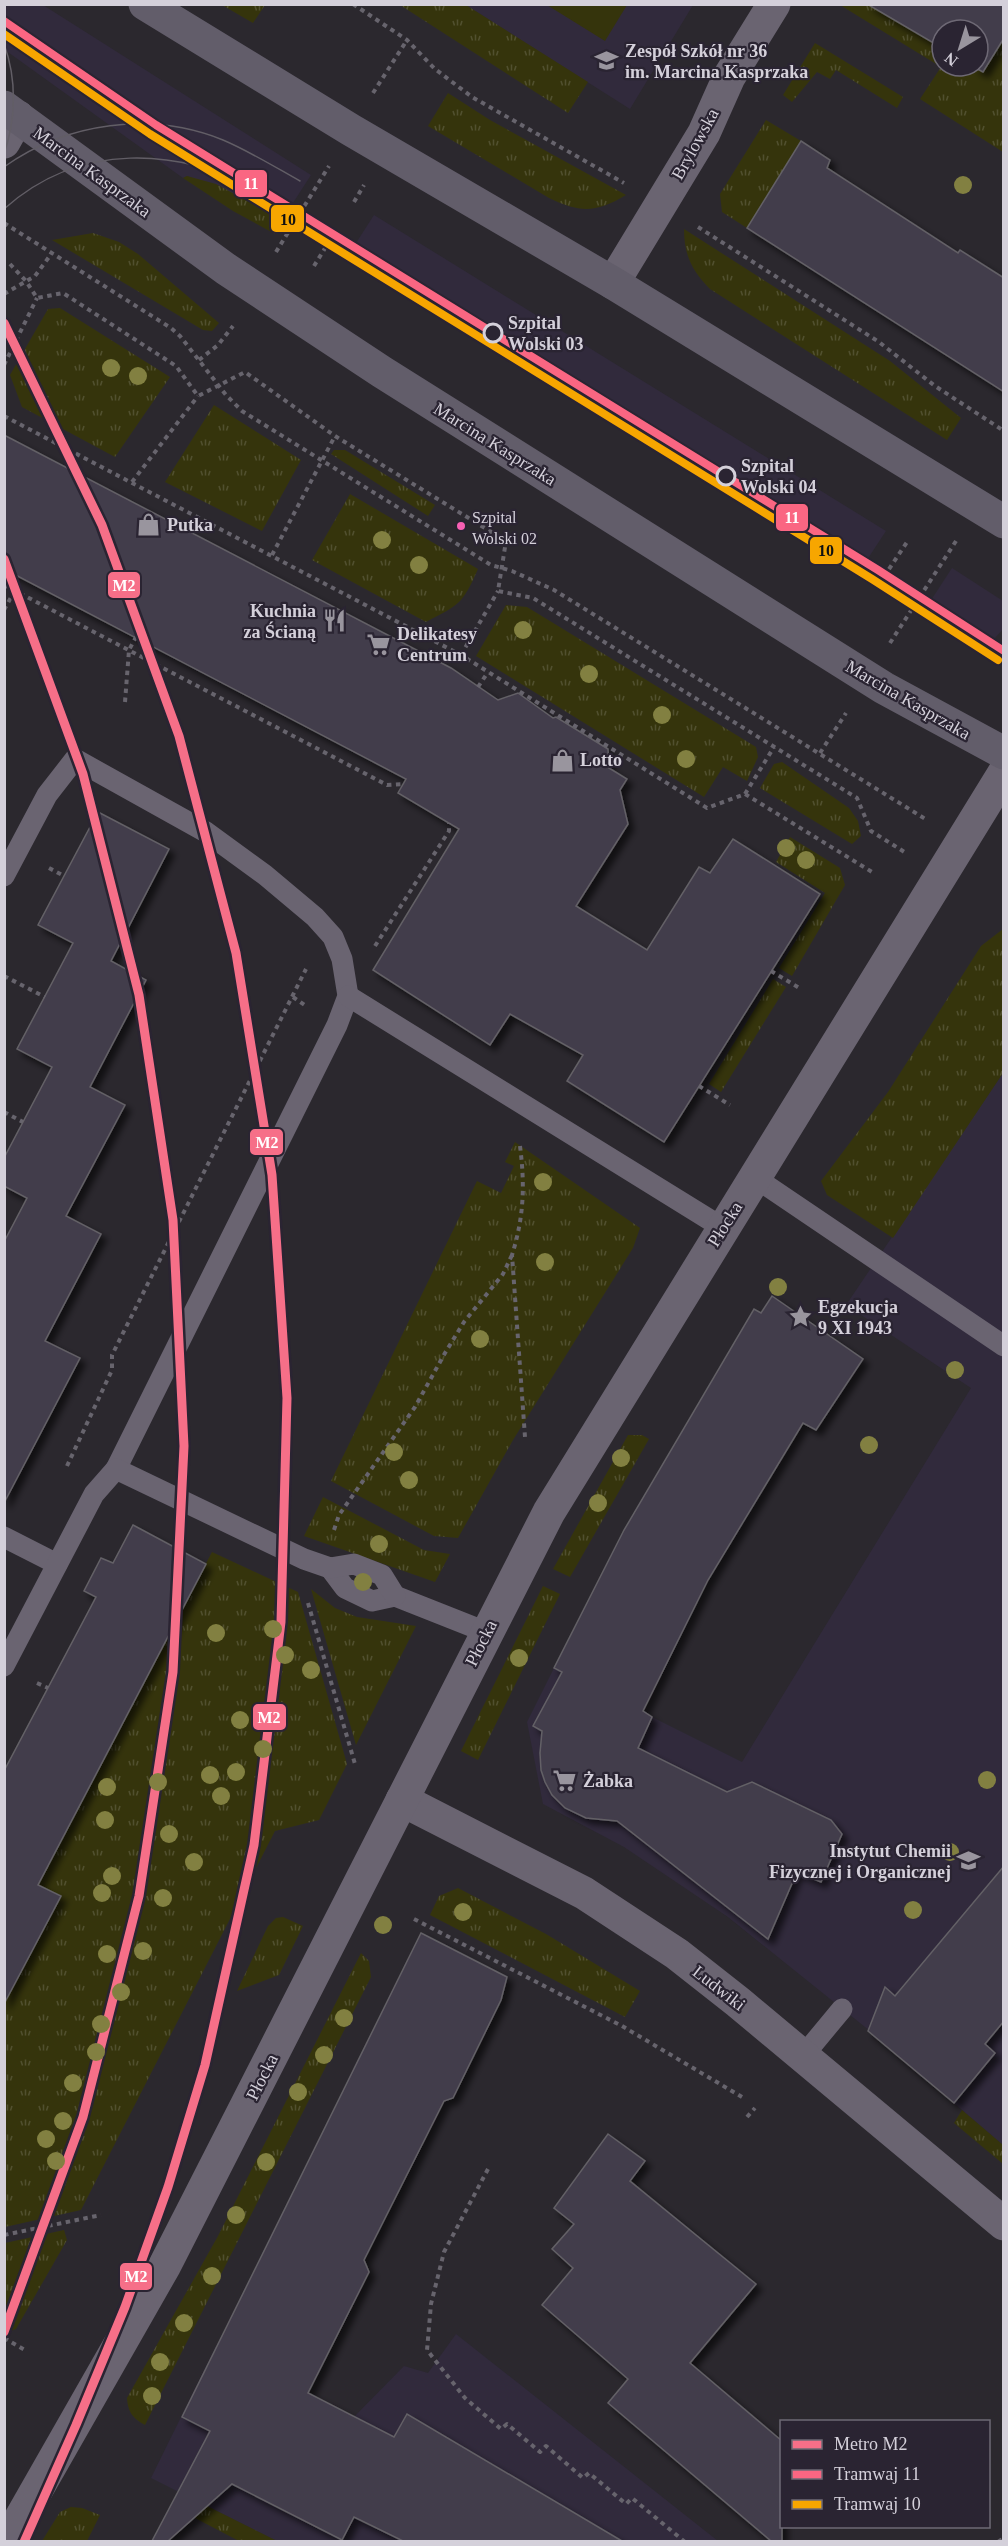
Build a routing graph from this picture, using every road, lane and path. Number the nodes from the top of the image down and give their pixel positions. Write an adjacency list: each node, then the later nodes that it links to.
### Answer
1 (145, 4): 19 (main road)
2 (353, 4): 4 (path)
3 (774, 4): 19 (street, Brylowska)
4 (407, 40): 5 (path); 9 (path)
5 (370, 99)
6 (9, 122): 54 (main road, Marcina Kasprzaka)
7 (331, 163): 13 (path)
8 (366, 183): 10 (path)
9 (627, 185)
10 (354, 202)
11 (4, 223): 15 (path)
12 (694, 225): 28 (path)
13 (280, 245)
14 (327, 245): 17 (path)
15 (52, 252): 18 (path); 23 (path)
16 (10, 264): 18 (path)
17 (314, 266)
18 (26, 281): 20 (path); 21 (path)
19 (613, 283): 33 (main road)
20 (4, 294)
21 (37, 297): 24 (path); 26 (path)
22 (231, 330): 23 (path)
23 (199, 360): 25 (path)
24 (4, 365)
25 (219, 385): 26 (path); 29 (path); 30 (path)
26 (198, 396): 31 (path)
27 (5, 419): 31 (path)
28 (1004, 431)
29 (335, 436): 30 (path); 38 (path)
30 (322, 460): 37 (path); 38 (path)
31 (132, 482): 32 (path)
32 (197, 516): 34 (path); 37 (path)
33 (1004, 522)
34 (189, 531)
35 (957, 539): 44 (path)
36 (907, 542): 39 (path)
37 (272, 555): 47 (path)
38 (502, 568): 42 (path); 53 (path)
39 (879, 584)
40 (4, 585): 41 (path)
41 (15, 590): 43 (path); 46 (path)
42 (498, 591): 47 (path); 52 (path)
43 (4, 610)
44 (901, 627)
45 (136, 637): 46 (path)
46 (129, 650): 50 (path); 56 (path)
47 (461, 655): 48 (path)
48 (488, 672): 49 (path); 57 (path)
49 (478, 687)
50 (124, 702)
51 (837, 725): 53 (path)
52 (774, 747): 57 (path); 60 (path)
53 (820, 753): 58 (path)
54 (1004, 753)
55 (1004, 773): 75 (street, Płocka)
56 (403, 784)
57 (745, 794): 61 (path)
58 (920, 816)
59 (448, 823): 63 (path)
60 (913, 857)
61 (872, 873)
62 (4, 876): 68 (lane)
63 (372, 951)
64 (308, 960): 81 (path)
65 (771, 971): 67 (path)
66 (4, 976): 69 (path)
67 (801, 989)
68 (348, 996): 76 (lane); 80 (lane)
69 (45, 997)
70 (699, 1086): 71 (path)
71 (729, 1106)
72 (4, 1112): 73 (path)
73 (23, 1122)
74 (519, 1138): 77 (path)
75 (754, 1177): 76 (street, Płocka); 78 (lane)
76 (723, 1228): 86 (street, Płocka)
77 (512, 1255): 79 (path); 84 (path)
78 (1004, 1346)
79 (525, 1437)
80 (117, 1469): 83 (lane); 84 (lane)
81 (63, 1475)
82 (4, 1537): 83 (lane)
83 (57, 1564): 87 (lane)
84 (327, 1566): 86 (lane)
85 (307, 1599): 88 (path)
86 (486, 1632): 89 (street, Płocka)
87 (4, 1666)
88 (355, 1764)
89 (402, 1800): 92 (street, Ludwiki); 103 (street, Płocka)
90 (414, 1919): 93 (path)
91 (842, 2009): 92 (lane)
92 (803, 2056): 98 (street, Ludwiki)
93 (742, 2097)
94 (756, 2108): 95 (path)
95 (747, 2117)
96 (488, 2169): 104 (path)
97 (101, 2215): 99 (path)
98 (1004, 2224)
99 (4, 2235)
100 (4, 2338): 101 (path)
101 (25, 2349)
102 (1004, 2538): 105 (path)
103 (7, 2541)
104 (685, 2541)
105 (998, 2541)

